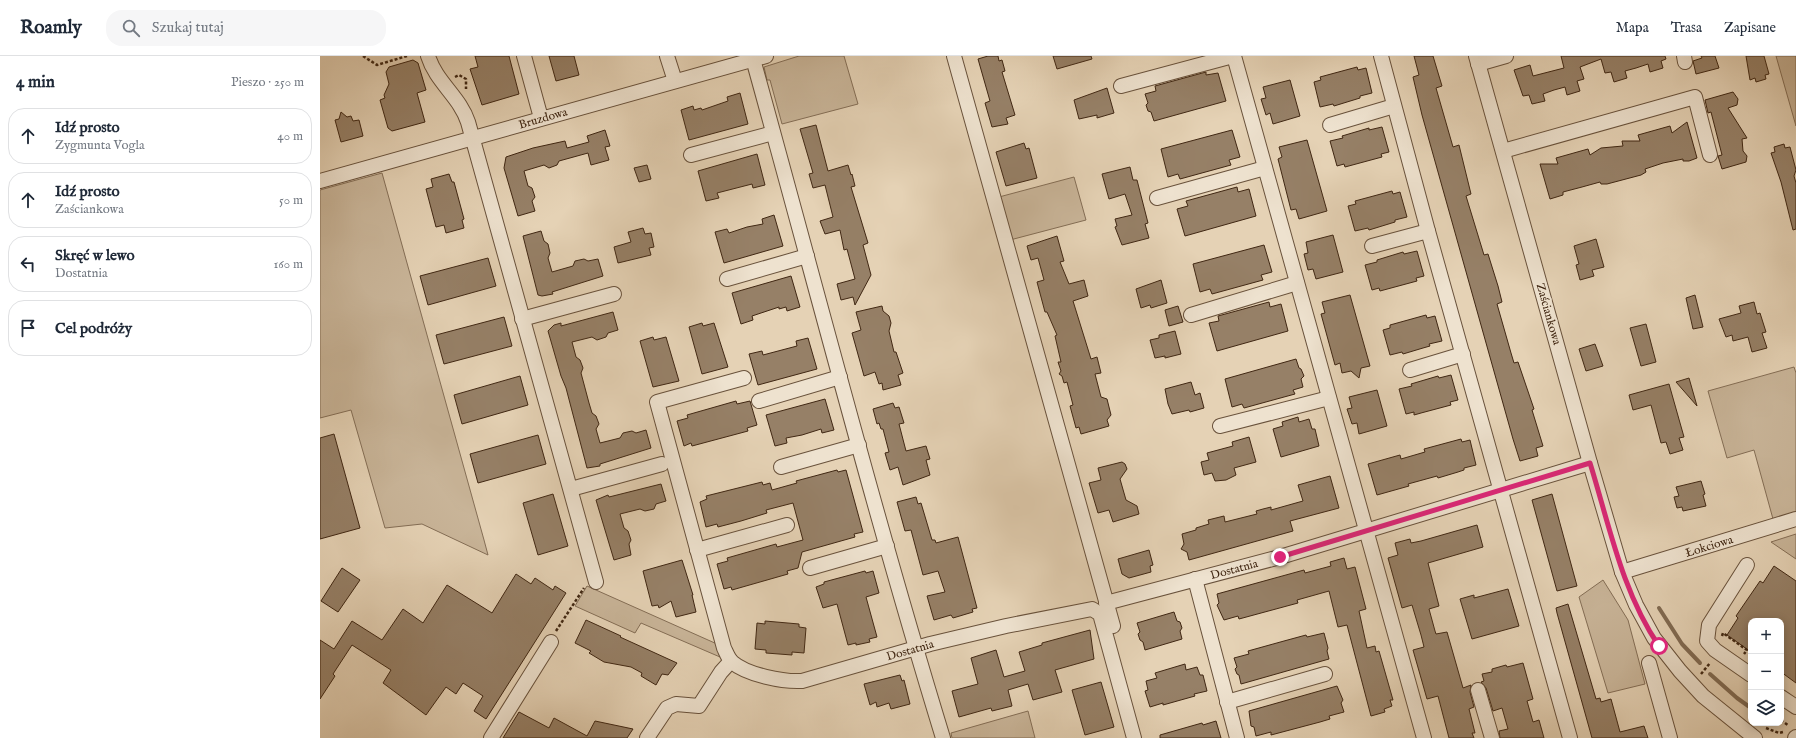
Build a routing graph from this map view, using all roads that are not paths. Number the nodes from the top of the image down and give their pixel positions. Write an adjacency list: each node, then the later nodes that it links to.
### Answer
1 (428, 56): 16 (street)
2 (524, 56): 13 (street)
3 (667, 56): 10 (street)
4 (954, 56): 54 (street)
5 (1234, 56): 11 (street); 20 (street)
6 (1381, 56): 12 (street)
7 (1506, 56): 9 (street)
8 (760, 58): 10 (street, Bruzdowa); 15 (street)
9 (1477, 60): 17 (street, Zaściankowa)
10 (675, 81): 13 (street, Bruzdowa)
11 (1121, 86)
12 (1394, 106): 14 (street); 23 (street)
13 (541, 118): 16 (street, Bruzdowa)
14 (1330, 125)
15 (773, 133): 18 (street); 25 (street)
16 (473, 138): 21 (street, Bruzdowa); 30 (street)
17 (1503, 151): 19 (street); 39 (street, Zaściankowa)
18 (691, 155)
19 (1710, 155)
20 (1265, 168): 22 (street); 27 (street)
21 (320, 181)
22 (1157, 198)
23 (1428, 231): 24 (street); 31 (street)
24 (1372, 246)
25 (807, 256): 26 (street); 33 (street)
26 (727, 279)
27 (1297, 283): 29 (street); 35 (street)
28 (614, 294): 30 (street)
29 (1191, 315)
30 (522, 319): 42 (street)
31 (1463, 354): 32 (street); 43 (street)
32 (1410, 370)
33 (840, 377): 36 (street); 38 (street)
34 (744, 378): 48 (street)
35 (1329, 398): 37 (street); 46 (street)
36 (759, 401)
37 (1220, 426)
38 (859, 445): 41 (street); 47 (street)
39 (1590, 463): 43 (street, Dostatnia); 51 (street, Zaściankowa)
40 (662, 464): 42 (street)
41 (781, 467)
42 (570, 489): 52 (street)
43 (1501, 489): 46 (street, Dostatnia); 73 (street)
44 (1796, 519): 51 (street, Łokciowa)
45 (787, 525): 48 (street)
46 (1366, 530): 53 (street, Dostatnia); 71 (street)
47 (887, 546): 50 (street); 56 (street)
48 (697, 550): 57 (street)
49 (1747, 565): 60 (street)
50 (810, 568)
51 (1622, 572): 75 (street, Zaściankowa)
52 (595, 579)
53 (1195, 579): 54 (street, Dostatnia); 63 (street)
54 (1106, 603): 69 (street)
55 (551, 642): 65 (street)
56 (915, 648): 57 (street, Dostatnia); 67 (street); 68 (street, Dostatnia)
57 (731, 661): 66 (street)
58 (1649, 663): 74 (street)
59 (1325, 674): 63 (street)
60 (1748, 674)
61 (1478, 690): 72 (street)
62 (1784, 699): 64 (street)
63 (1227, 702): 70 (street)
64 (1796, 707)
65 (491, 738)
66 (646, 738)
67 (943, 738)
68 (1134, 738)
69 (1144, 738)
70 (1237, 738)
71 (1424, 738)
72 (1492, 738)
73 (1570, 738)
74 (1670, 738)
75 (1755, 738)

